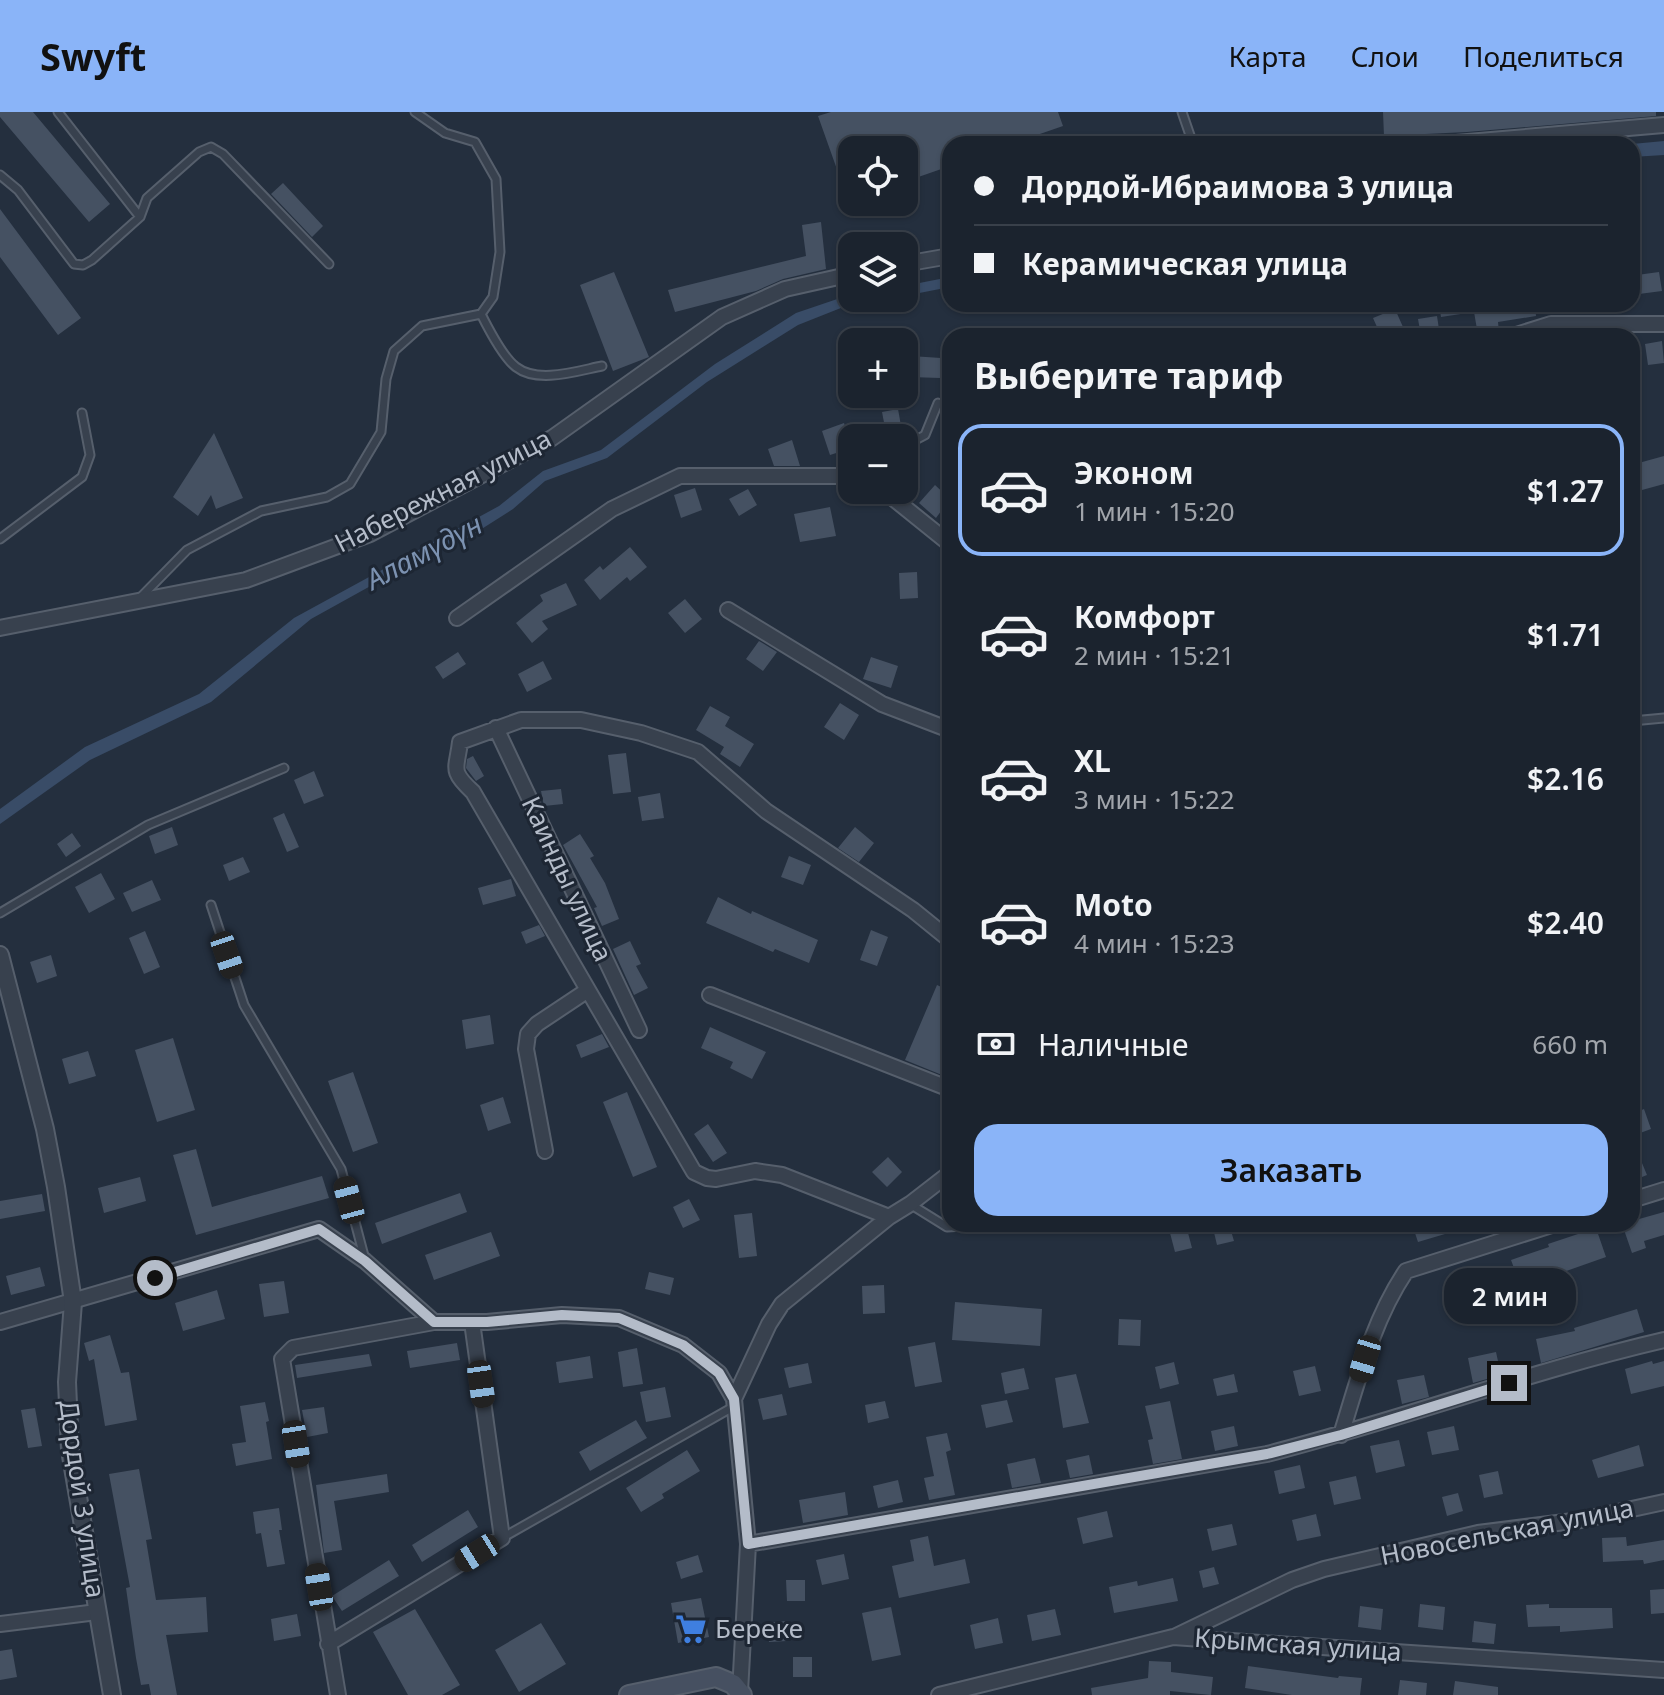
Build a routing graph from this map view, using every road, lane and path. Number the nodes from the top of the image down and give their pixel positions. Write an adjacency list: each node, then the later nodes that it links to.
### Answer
1 (58, 112): 8 (lane)
2 (415, 112): 13 (lane)
3 (1182, 112): 5 (lane)
4 (1664, 125): 6 (street)
5 (1190, 136)
6 (1537, 136)
7 (0, 175): 8 (lane)
8 (140, 217): 11 (lane)
9 (942, 257): 10 (street)
10 (918, 262)
11 (329, 264)
12 (838, 277): 24 (street, Набережная улица)
13 (481, 314): 16 (lane); 24 (lane)
14 (1664, 324): 15 (street)
15 (1538, 328)
16 (602, 366)
17 (938, 403): 19 (lane)
18 (82, 413): 23 (lane)
19 (918, 439)
20 (838, 476): 26 (street)
21 (900, 504): 22 (street)
22 (942, 538)
23 (0, 539)
24 (137, 601): 27 (street, Набережная улица)
25 (728, 610): 30 (street)
26 (457, 618)
27 (0, 628)
28 (1664, 718): 29 (lane)
29 (1640, 720)
30 (942, 727)
31 (496, 728): 35 (street); 37 (street); 39 (street, Каинды улица)
32 (284, 768): 34 (lane)
33 (211, 905): 49 (lane)
34 (0, 913)
35 (942, 934)
36 (0, 955): 50 (street, Дордой 3 улица)
37 (588, 990): 41 (street); 46 (street)
38 (710, 995): 40 (street)
39 (639, 1030)
40 (942, 1086)
41 (545, 1151)
42 (942, 1179): 45 (street)
43 (1664, 1190): 44 (street)
44 (1640, 1198)
45 (910, 1204): 46 (street); 47 (lane)
46 (889, 1217): 55 (street)
47 (942, 1224)
48 (1521, 1232): 56 (street)
49 (365, 1261): 50 (street); 52 (street)
50 (73, 1302): 51 (street); 60 (street, Дордой 3 улица)
51 (0, 1322)
52 (434, 1322): 53 (street); 63 (street)
53 (472, 1322): 55 (street); 58 (street)
54 (1664, 1340): 56 (street)
55 (734, 1403): 58 (lane); 59 (street)
56 (1341, 1435): 59 (street)
57 (1664, 1502): 62 (street, Новосельская улица)
58 (502, 1538): 63 (street)
59 (748, 1544): 65 (street)
60 (97, 1612): 61 (street); 66 (street, Дордой 3 улица)
61 (0, 1624)
62 (1173, 1637): 64 (street, Крымская улица); 69 (street, Крымская улица)
63 (328, 1644): 67 (street)
64 (1664, 1670)
65 (741, 1693): 68 (main road)
66 (112, 1695)
67 (338, 1695)
68 (629, 1695)
69 (939, 1695)

